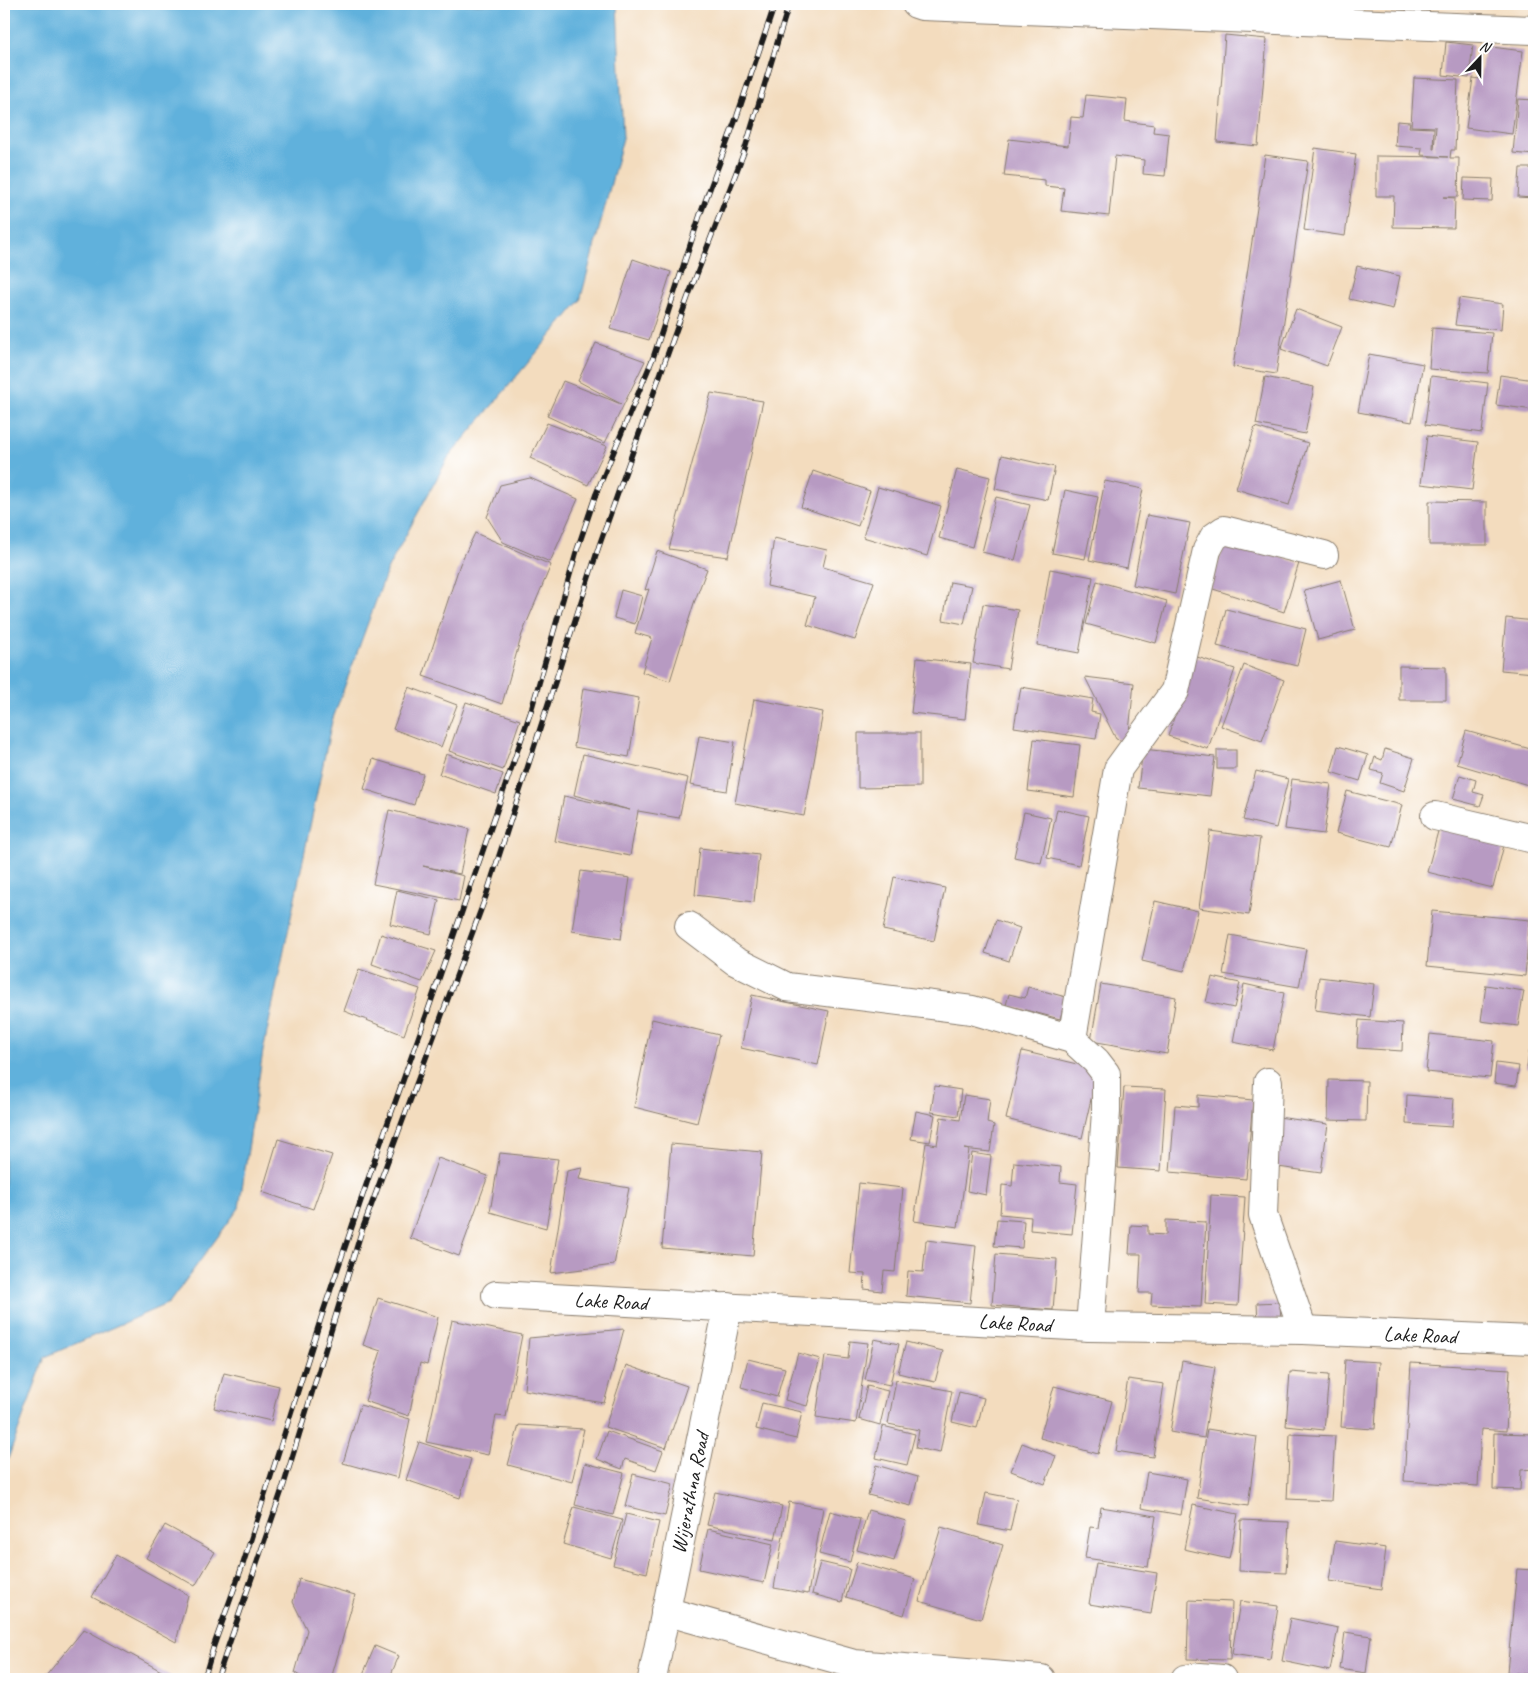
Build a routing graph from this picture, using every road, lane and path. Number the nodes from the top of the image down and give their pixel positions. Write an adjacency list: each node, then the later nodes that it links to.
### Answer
1 (916, 4): 2 (street)
2 (1534, 30)
3 (1324, 555): 7 (street)
4 (1435, 816): 5 (street)
5 (1534, 839)
6 (688, 926): 7 (street)
7 (1072, 1039): 11 (street)
8 (1268, 1082): 12 (street)
9 (496, 1295): 10 (street, Lake Road)
10 (728, 1307): 11 (street, Lake Road); 14 (street, Wijerathna Road)
11 (1090, 1327): 12 (street, Lake Road)
12 (1303, 1330): 13 (street, Lake Road)
13 (1534, 1340)
14 (666, 1611): 15 (street, Wijerathna Road); 16 (street)
15 (652, 1679)
16 (1041, 1679)
17 (1185, 1679): 18 (street)
18 (1222, 1679)

